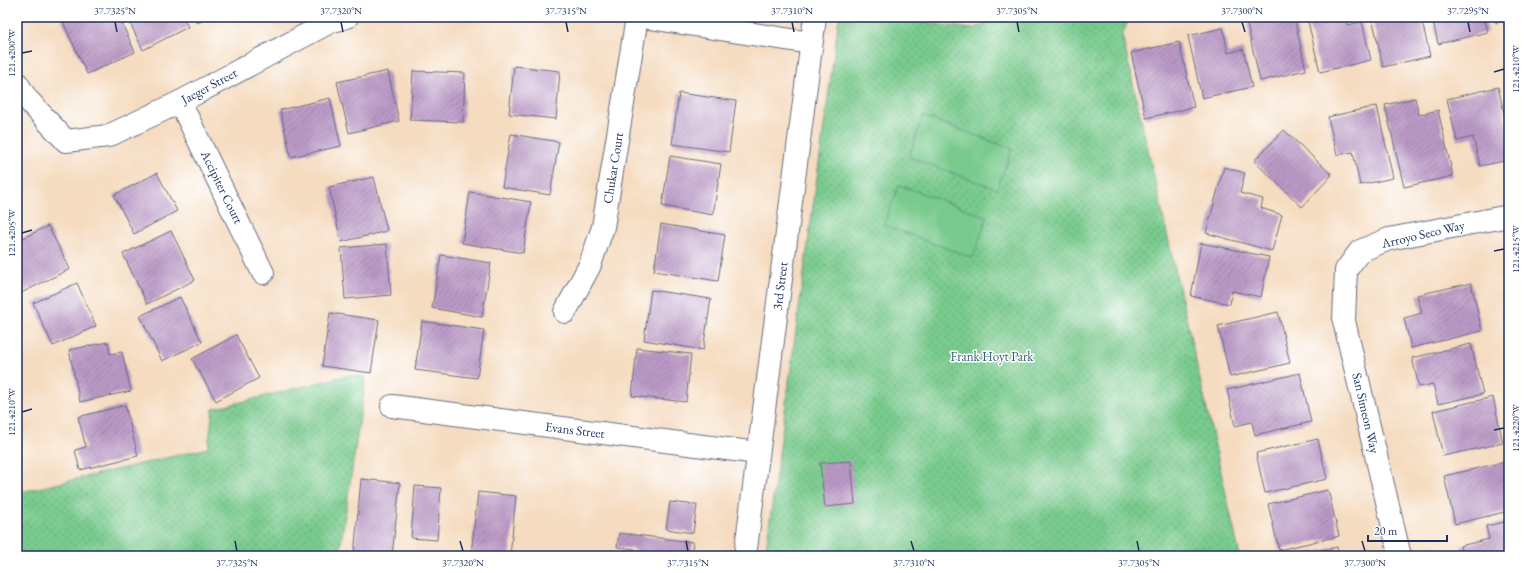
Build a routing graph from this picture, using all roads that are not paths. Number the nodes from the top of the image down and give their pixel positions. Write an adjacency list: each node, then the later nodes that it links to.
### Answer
1 (347, 17): 7 (street, Jaeger Street)
2 (637, 17): 11 (street, Chukar Court)
3 (643, 17): 5 (street)
4 (815, 17): 5 (street, 3rd Street)
5 (811, 44): 13 (street, 3rd Street)
6 (17, 82): 7 (street, Jaeger Street)
7 (180, 102): 10 (street, Accipiter Court)
8 (1509, 216): 9 (street, Arroyo Seco Way)
9 (1346, 270): 15 (street, San Simeon Way)
10 (263, 273)
11 (565, 312)
12 (392, 406): 13 (street, Evans Street)
13 (758, 453): 14 (street, 3rd Street)
14 (745, 556)
15 (1400, 556)

